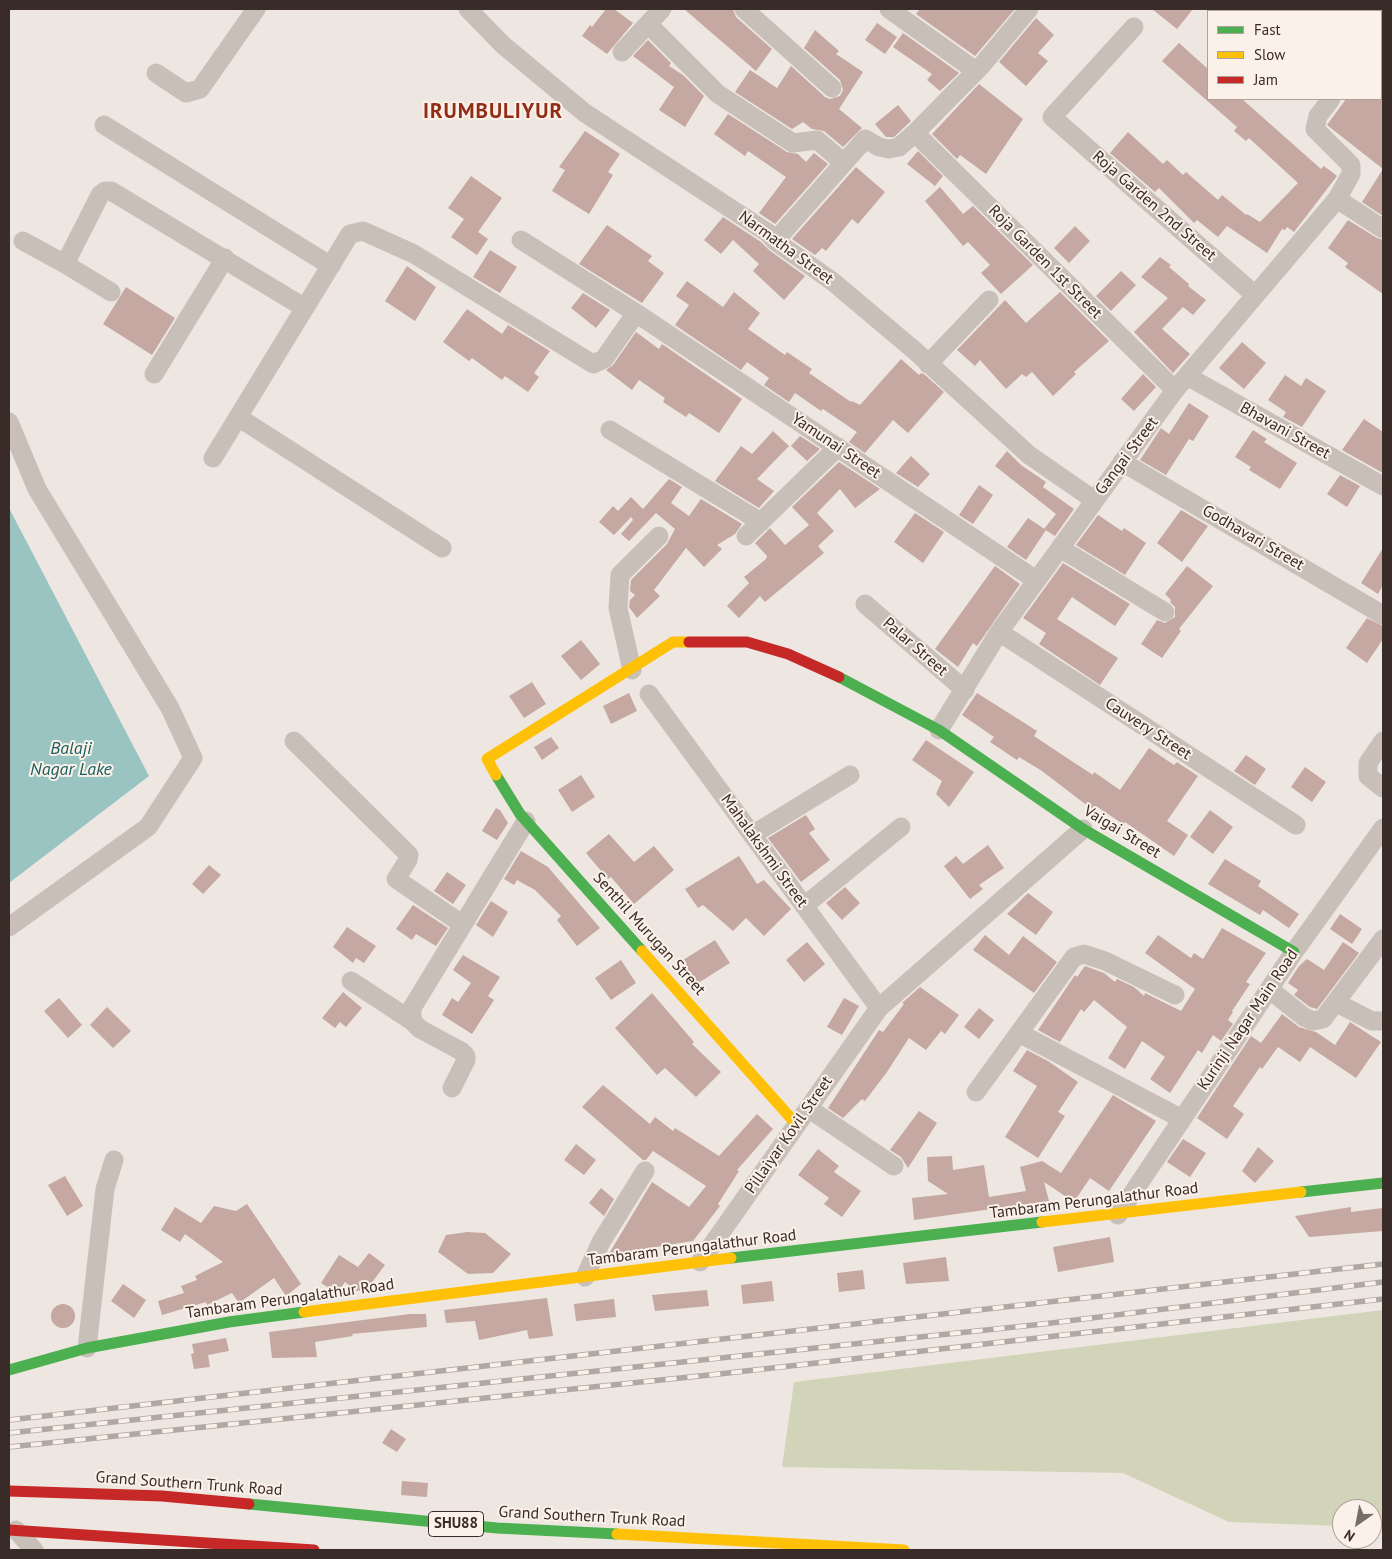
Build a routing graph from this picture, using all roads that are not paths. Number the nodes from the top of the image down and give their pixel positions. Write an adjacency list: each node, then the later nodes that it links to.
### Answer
1 (256, 9): 12 (street)
2 (468, 9): 22 (street, Narmatha Street)
3 (662, 9): 8 (street)
4 (744, 9): 7 (street)
5 (889, 9): 11 (street)
6 (1029, 9): 11 (street)
7 (765, 16): 13 (street)
8 (648, 24): 10 (street); 17 (street)
9 (1134, 27): 27 (street, Roja Garden 2nd Street)
10 (622, 52)
11 (976, 71): 16 (street)
12 (156, 73)
13 (832, 88)
14 (1330, 100): 18 (street, Gangai Street)
15 (104, 126): 25 (street)
16 (915, 133): 17 (street); 34 (street, Roja Garden 1st Street)
17 (843, 162): 22 (street)
18 (1337, 199): 19 (street); 27 (street, Gangai Street)
19 (1383, 229)
20 (521, 240): 30 (street, Yamunai Street)
21 (23, 241): 24 (street)
22 (775, 241): 31 (street, Narmatha Street)
23 (225, 258): 24 (street); 29 (street); 32 (street)
24 (65, 264): 26 (street)
25 (330, 266): 29 (street); 30 (street)
26 (111, 292)
27 (1255, 296): 33 (street, Gangai Street)
28 (989, 300): 31 (street)
29 (305, 308): 35 (street)
30 (636, 313): 38 (street, Yamunai Street)
31 (928, 364): 42 (street, Narmatha Street)
32 (154, 374)
33 (1188, 376): 34 (street, Gangai Street); 41 (street, Bhavani Street)
34 (1175, 390): 40 (street, Gangai Street)
35 (238, 417): 39 (street); 46 (street)
36 (9, 422): 70 (street)
37 (610, 430): 43 (street)
38 (838, 447): 43 (street); 48 (street, Yamunai Street)
39 (213, 458)
40 (1122, 462): 42 (street, Gangai Street); 51 (street, Godhavari Street)
41 (1383, 486)
42 (1094, 500): 47 (street, Gangai Street)
43 (761, 522): 45 (street)
44 (659, 536): 53 (street)
45 (746, 536)
46 (442, 548)
47 (1060, 548): 48 (street, Gangai Street); 50 (street)
48 (1036, 580): 52 (street, Gangai Street)
49 (865, 604): 54 (street, Palar Street)
50 (1165, 612)
51 (1383, 615)
52 (999, 632): 54 (street, Gangai Street); 63 (street, Cauvery Street)
53 (632, 670): 56 (street, Vaigai Street); 59 (street, Vaigai Street)
54 (965, 690): 56 (street, Gangai Street)
55 (650, 694): 67 (street, Mahalakshmi Street)
56 (939, 730): 66 (street, Vaigai Street)
57 (294, 741): 69 (street)
58 (1383, 741): 61 (street)
59 (486, 759): 62 (street, Senthil Murugan Street)
60 (850, 775): 67 (street)
61 (1383, 788)
62 (526, 821): 69 (street); 85 (street, Senthil Murugan Street)
63 (1296, 825)
64 (901, 827): 68 (street)
65 (1383, 828): 72 (street, Kurinji Nagar Main Road)
66 (1083, 829): 72 (street, Vaigai Street); 77 (street, Pillaiyar Kovil Street)
67 (752, 835): 68 (street, Mahalakshmi Street)
68 (804, 906): 77 (street, Mahalakshmi Street)
69 (462, 924): 78 (street)
70 (9, 927)
71 (1383, 939): 76 (street)
72 (1294, 952): 74 (street, Kurinji Nagar Main Road)
73 (351, 981): 78 (street)
74 (1269, 988): 76 (street); 84 (street, Kurinji Nagar Main Road)
75 (1175, 995): 80 (street)
76 (1337, 1003): 79 (street)
77 (879, 1008): 83 (street, Pillaiyar Kovil Street)
78 (412, 1021): 81 (street)
79 (1383, 1021)
80 (1018, 1033): 82 (street); 84 (street)
81 (452, 1088)
82 (976, 1092)
83 (808, 1108): 85 (street, Pillaiyar Kovil Street); 87 (street)
84 (1182, 1119): 90 (street, Kurinji Nagar Main Road)
85 (797, 1124): 91 (street, Pillaiyar Kovil Street)
86 (114, 1160): 93 (street)
87 (894, 1166)
88 (646, 1171): 92 (street)
89 (1383, 1183): 90 (street, Tambaram Perungalathur Road)
90 (1118, 1215): 91 (street, Tambaram Perungalathur Road)
91 (700, 1262): 92 (street, Tambaram Perungalathur Road)
92 (585, 1277): 93 (street, Tambaram Perungalathur Road)
93 (87, 1348): 94 (street, Tambaram Perungalathur Road)
94 (9, 1370)
95 (9, 1491): 100 (street, Grand Southern Trunk Road / SHU88)
96 (12, 1530): 97 (street); 98 (street)
97 (236, 1547): 99 (street)
98 (34, 1550)
99 (314, 1550)
100 (904, 1550)

